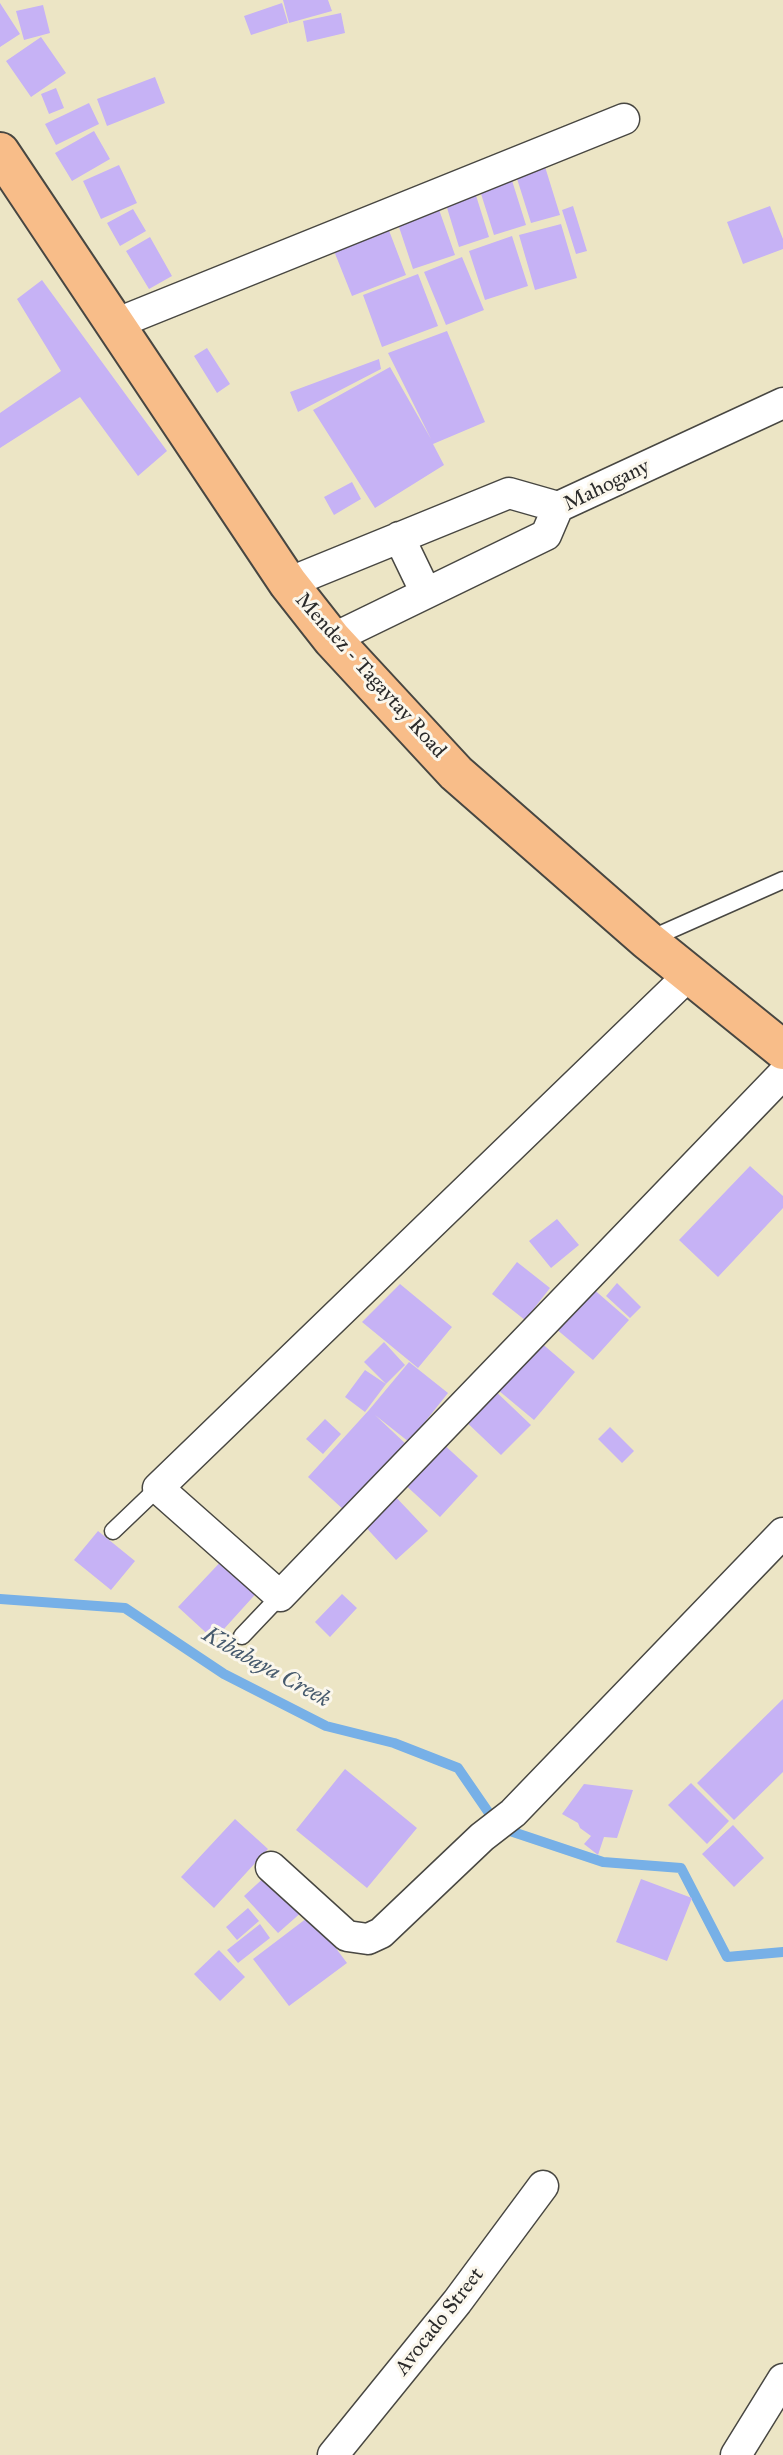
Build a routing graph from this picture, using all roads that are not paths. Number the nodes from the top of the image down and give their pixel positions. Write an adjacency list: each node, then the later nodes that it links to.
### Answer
1 (624, 118): 3 (street)
2 (0, 152): 3 (main road, Mendez - Tagaytay Road)
3 (115, 324): 7 (main road, Mendez - Tagaytay Road)
4 (783, 403): 5 (street, Mahogany)
5 (558, 506): 6 (street); 8 (street, Mahogany)
6 (399, 537): 7 (street); 8 (street)
7 (288, 583): 9 (main road, Mendez - Tagaytay Road)
8 (426, 593): 9 (street, Mahogany)
9 (332, 639): 11 (main road, Mendez - Tagaytay Road)
10 (783, 880): 11 (lane)
11 (648, 940): 12 (main road, Mendez - Tagaytay Road)
12 (690, 975): 13 (main road, Mendez - Tagaytay Road); 15 (street)
13 (783, 1050)
14 (783, 1074): 18 (street)
15 (158, 1488): 16 (lane); 18 (street)
16 (113, 1531)
17 (783, 1533): 20 (street)
18 (280, 1596): 19 (lane)
19 (242, 1636)
20 (271, 1867)
21 (543, 2186): 23 (street, Avocado Street)
22 (783, 2379): 24 (street)
23 (333, 2455)
24 (736, 2455)

